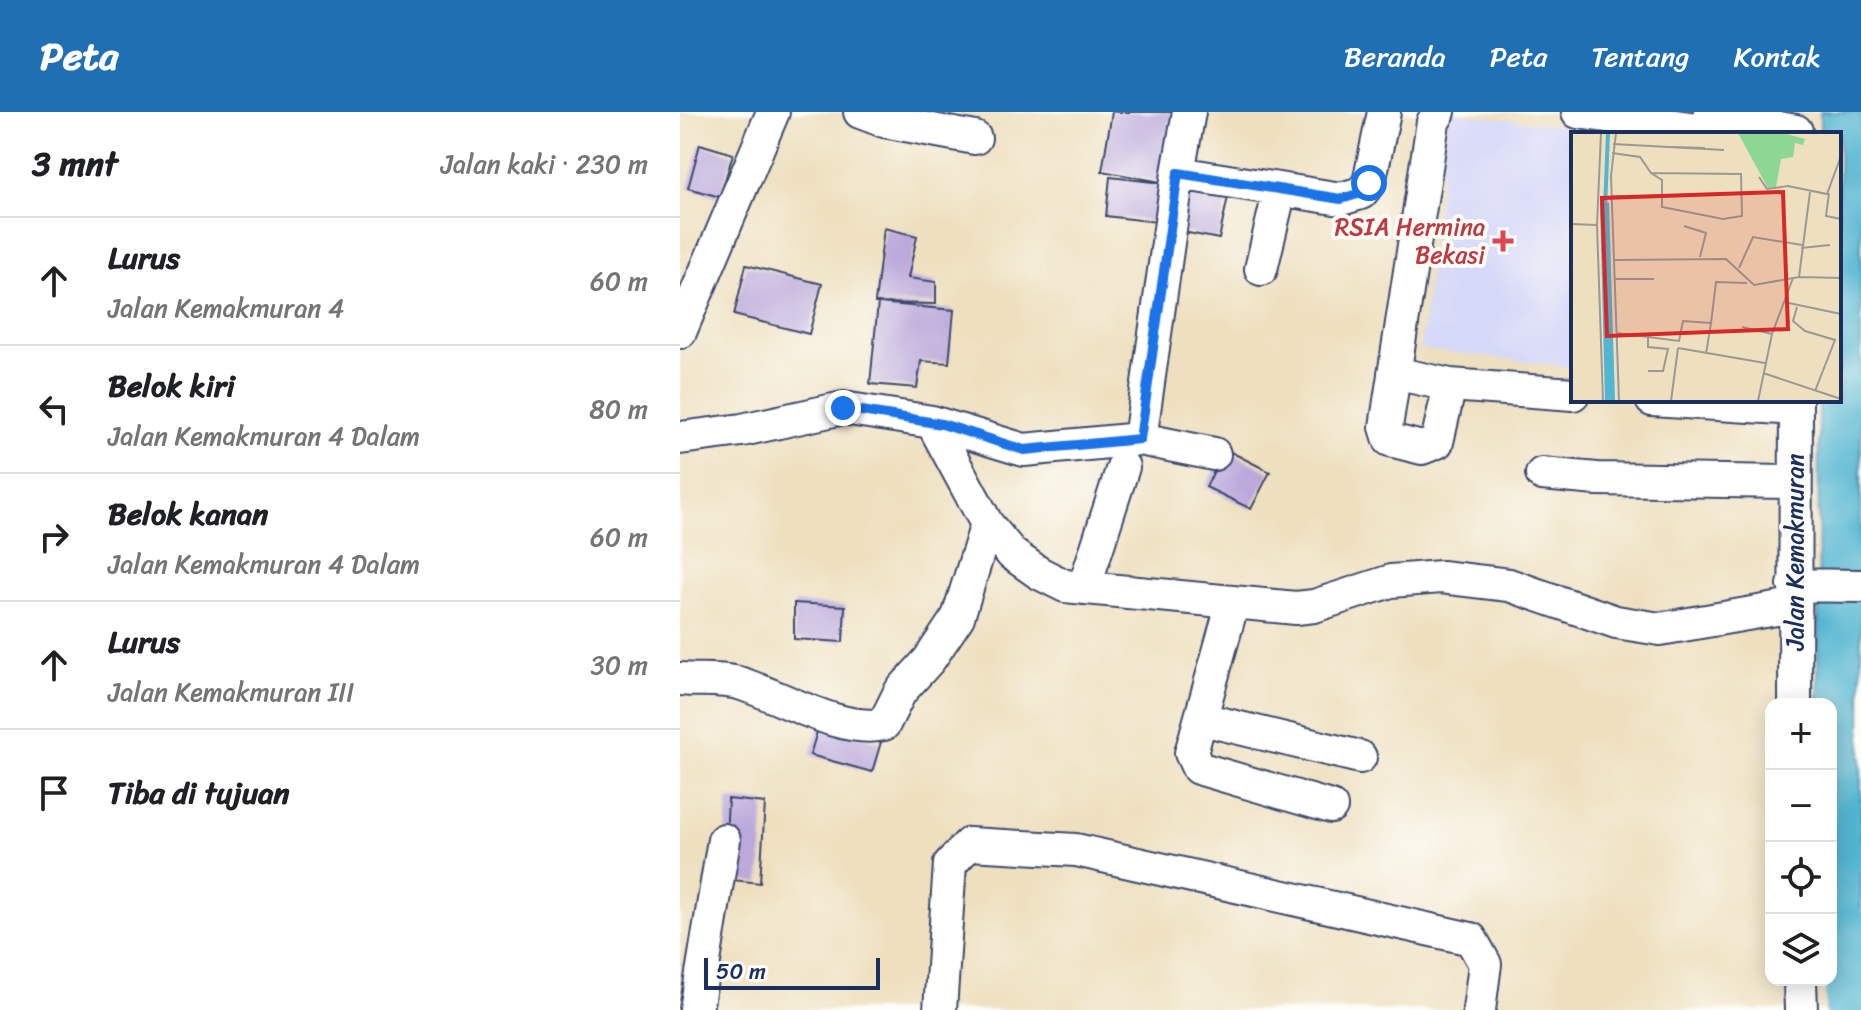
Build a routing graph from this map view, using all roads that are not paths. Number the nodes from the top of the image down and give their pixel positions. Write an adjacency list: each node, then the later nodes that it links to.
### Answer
1 (773, 112): 14 (street)
2 (860, 112): 10 (street)
3 (1189, 112): 11 (street)
4 (1384, 112): 12 (street)
5 (1439, 112): 16 (street)
6 (1578, 112): 9 (street)
7 (1683, 112): 8 (street)
8 (1796, 126)
9 (1717, 132)
10 (975, 138)
11 (1178, 173): 12 (street); 23 (street)
12 (1280, 190): 13 (street)
13 (1261, 269)
14 (688, 288): 15 (street)
15 (680, 332)
16 (1394, 373): 17 (street); 17 (street)
17 (1450, 385): 18 (street)
18 (1571, 394)
19 (1712, 402): 20 (street)
20 (1796, 404): 27 (street, Jalan Kemakmuran)
21 (932, 422): 22 (street); 23 (street); 28 (street)
22 (680, 438)
23 (1140, 439): 24 (street)
24 (1214, 454)
25 (1123, 467): 30 (street)
26 (1542, 474): 27 (street)
27 (1794, 482): 31 (street, Jalan Kemakmuran)
28 (987, 524): 30 (street); 33 (street)
29 (1861, 586): 31 (street)
30 (1084, 588): 32 (street)
31 (1798, 592): 32 (street); 34 (street, Jalan Kemakmuran)
32 (1233, 602): 35 (street)
33 (680, 679)
34 (1795, 698)
35 (1202, 719): 36 (street); 37 (street)
36 (1360, 757)
37 (1331, 807)
38 (724, 840): 40 (street)
39 (1800, 986): 43 (street)
40 (696, 1010)
41 (940, 1010): 42 (street)
42 (1479, 1010)
43 (1801, 1010)

